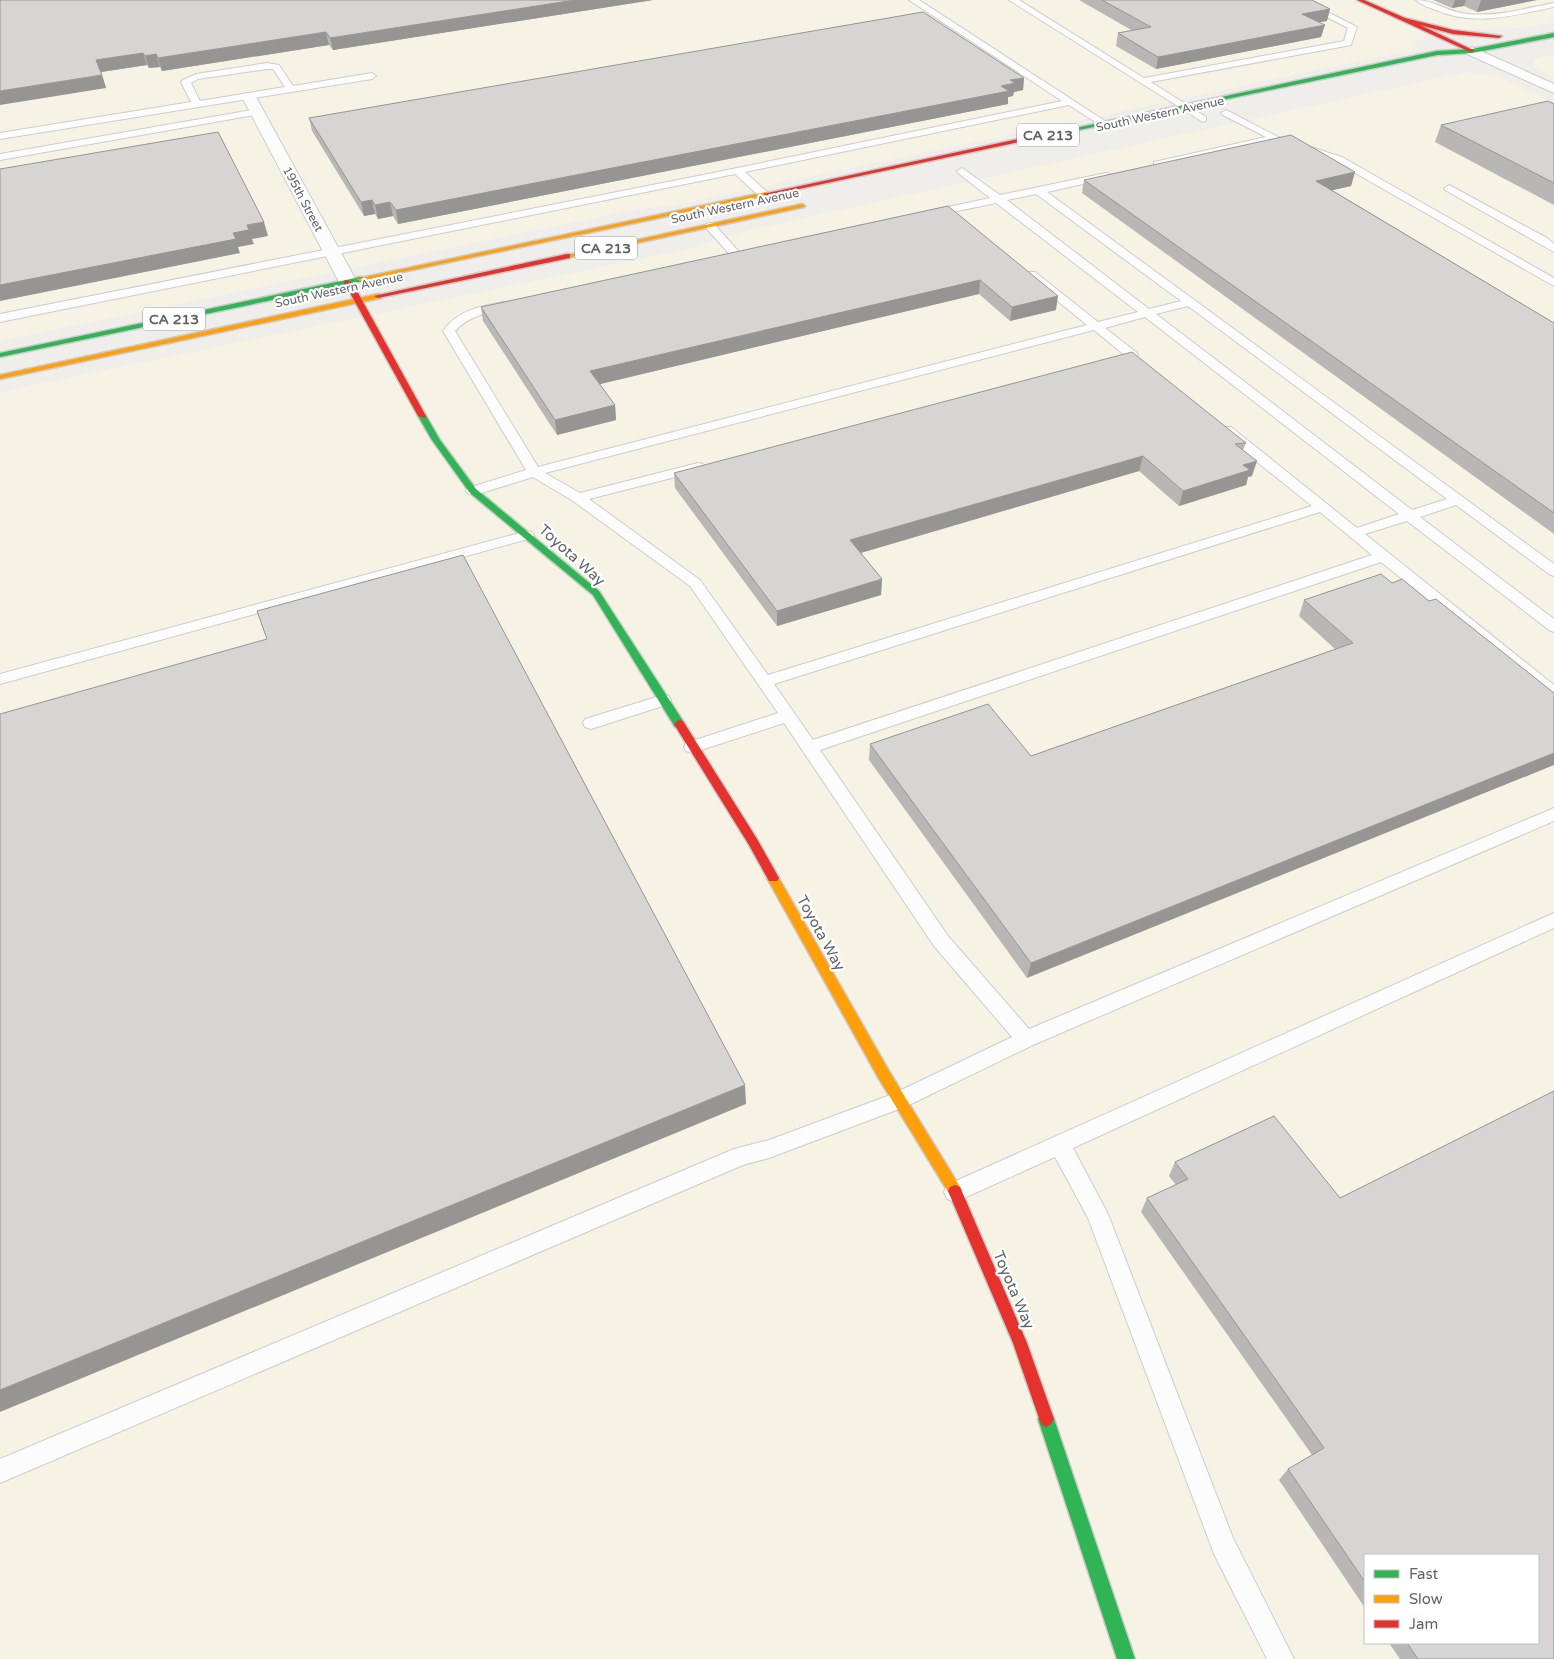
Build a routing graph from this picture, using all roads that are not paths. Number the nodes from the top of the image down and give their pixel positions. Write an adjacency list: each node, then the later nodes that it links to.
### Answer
1 (914, 0): 17 (lane)
2 (1012, 0): 13 (lane)
3 (1298, 0): 13 (lane)
4 (1360, 0): 7 (main road)
5 (1420, 0): 6 (lane)
6 (1554, 5)
7 (1405, 20): 9 (main road); 10 (main road)
8 (1554, 35): 9 (main road, South Western Avenue / CA 213)
9 (1535, 39): 10 (main road, South Western Avenue / CA 213)
10 (1472, 51): 11 (main road, South Western Avenue / CA 213); 16 (street); 19 (main road, South Western Avenue / CA 213)
11 (1448, 65)
12 (372, 76): 15 (lane)
13 (1143, 81): 19 (lane)
14 (238, 83): 15 (lane); 15 (lane); 18 (lane); 18 (lane); 21 (street, 195th Street)
15 (292, 89)
16 (1554, 89)
17 (1070, 102): 25 (lane); 31 (lane)
18 (197, 105): 26 (lane)
19 (1183, 106): 23 (lane); 25 (main road, South Western Avenue / CA 213)
20 (1245, 109): 22 (main road, South Western Avenue)
21 (257, 112): 28 (lane); 42 (street, 195th Street)
22 (1226, 114): 23 (main road, South Western Avenue); 27 (lane)
23 (1203, 119): 24 (main road, South Western Avenue)
24 (1185, 122)
25 (1103, 123): 36 (main road, South Western Avenue / CA 213)
26 (0, 136)
27 (1283, 141): 30 (lane); 46 (lane)
28 (0, 157)
29 (981, 167): 32 (main road)
30 (1145, 167)
31 (737, 171): 36 (lane); 42 (lane)
32 (957, 172): 37 (lane)
33 (1116, 173): 35 (lane)
34 (1450, 188): 41 (lane)
35 (1039, 191): 37 (lane); 49 (lane)
36 (764, 195): 45 (main road, South Western Avenue / CA 213)
37 (999, 199): 39 (lane); 50 (lane)
38 (814, 203): 40 (main road, South Western Avenue / CA 213)
39 (912, 218)
40 (710, 226): 43 (lane); 47 (main road, South Western Avenue / CA 213)
41 (1554, 249)
42 (331, 251): 45 (street, 195th Street); 51 (lane)
43 (736, 255)
44 (1020, 265): 52 (lane)
45 (348, 282): 47 (main road, 195th Street); 53 (main road, South Western Avenue / CA 213)
46 (1554, 283)
47 (359, 300): 55 (main road, South Western Avenue / CA 213); 59 (main road, Toyota Way)
48 (517, 302): 58 (lane)
49 (1190, 302): 50 (lane); 61 (lane)
50 (1147, 313): 52 (lane); 63 (lane)
51 (0, 318)
52 (1096, 326): 54 (lane); 58 (lane)
53 (0, 355)
54 (1113, 360)
55 (0, 376)
56 (1216, 422): 62 (lane)
57 (712, 464): 60 (lane)
58 (534, 472): 59 (lane); 60 (lane)
59 (473, 491): 65 (main road, Toyota Way)
60 (578, 498): 70 (lane)
61 (1458, 500): 63 (lane); 67 (lane)
62 (1323, 507): 64 (lane); 70 (lane)
63 (1409, 516): 64 (lane); 68 (lane)
64 (1355, 534): 66 (lane)
65 (527, 535): 69 (lane); 72 (main road, Toyota Way)
66 (1383, 556): 71 (lane); 76 (lane)
67 (1554, 571)
68 (1554, 627)
69 (0, 679)
70 (764, 681): 73 (lane)
71 (1554, 693)
72 (663, 700): 74 (lane); 75 (main road, Toyota Way)
73 (788, 716): 75 (lane); 76 (lane)
74 (591, 723)
75 (692, 747): 80 (main road, Toyota Way)
76 (809, 747): 79 (lane)
77 (1554, 814): 79 (lane)
78 (1554, 920): 81 (lane)
79 (1026, 1039): 80 (lane)
80 (900, 1100): 82 (main road, Toyota Way); 83 (lane)
81 (1060, 1145): 82 (lane); 85 (lane)
82 (955, 1192): 84 (main road, Toyota Way)
83 (0, 1471)
84 (1126, 1659)
85 (1281, 1659)

